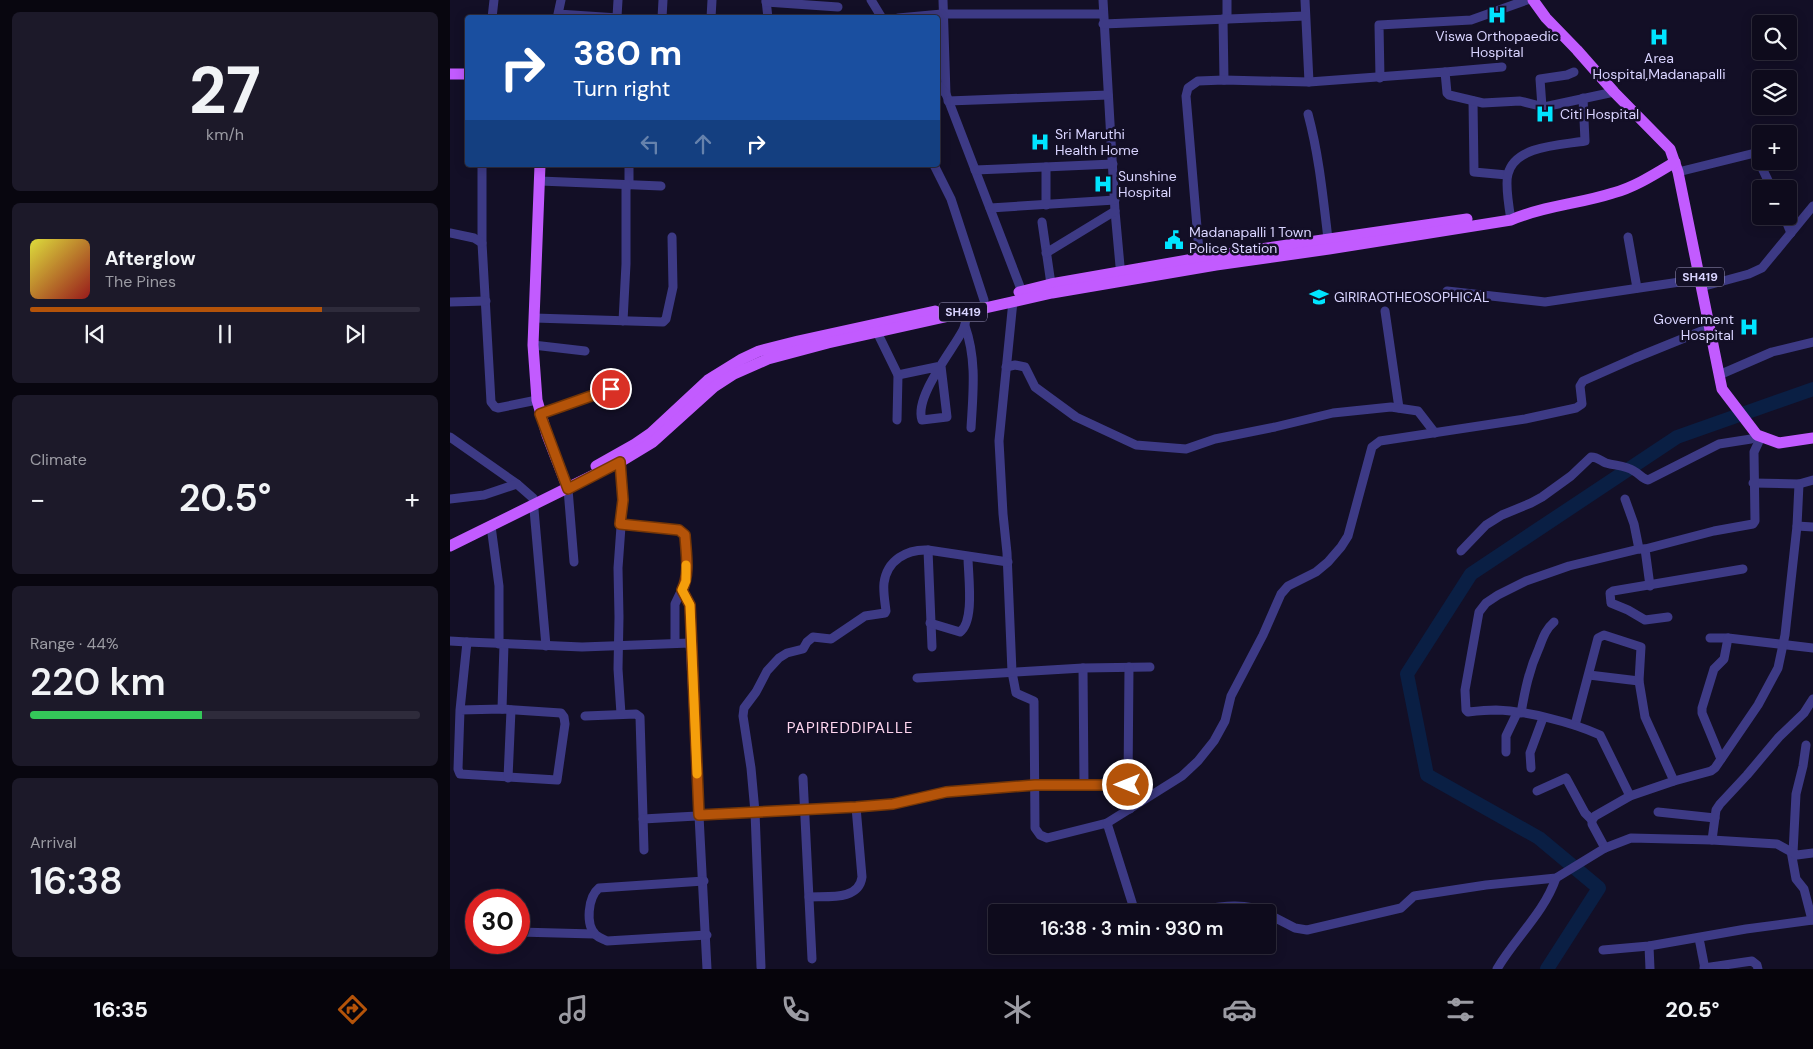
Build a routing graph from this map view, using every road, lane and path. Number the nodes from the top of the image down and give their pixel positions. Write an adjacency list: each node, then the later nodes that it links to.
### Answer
1 (494, 0): 18 (street)
2 (561, 0): 19 (street)
3 (618, 0): 20 (street)
4 (663, 0): 21 (street)
5 (712, 0): 22 (street)
6 (871, 0): 24 (street)
7 (942, 0): 17 (street)
8 (1103, 0): 27 (street)
9 (1227, 0): 28 (street)
10 (1304, 0): 26 (street)
11 (1527, 0): 34 (street)
12 (1533, 0): 38 (main road)
13 (766, 1): 14 (street); 23 (street)
14 (797, 2): 15 (street)
15 (821, 3): 16 (street)
16 (838, 7)
17 (942, 14): 25 (street); 27 (street); 40 (street)
18 (492, 15)
19 (558, 15)
20 (617, 15)
21 (662, 15)
22 (711, 15)
23 (768, 15)
24 (880, 15)
25 (931, 15)
26 (1305, 16): 28 (street); 36 (street)
27 (1103, 19): 28 (street); 39 (street)
28 (1225, 19): 35 (street)
29 (1502, 67): 30 (street)
30 (1445, 72): 34 (street); 42 (street)
31 (1574, 72): 43 (street)
32 (450, 74): 33 (main road)
33 (465, 74)
34 (1380, 78): 36 (street)
35 (1224, 80): 36 (street); 73 (street)
36 (1309, 82)
37 (940, 87): 40 (street)
38 (1614, 92): 41 (street); 51 (main road)
39 (1108, 95): 40 (street); 45 (street)
40 (947, 98): 52 (street)
41 (1583, 98): 43 (street); 53 (street)
42 (1473, 101): 43 (street); 53 (street)
43 (1542, 107)
44 (1308, 114): 70 (street)
45 (1113, 164): 50 (street); 58 (street)
46 (482, 167): 71 (street)
47 (540, 167): 55 (main road)
48 (629, 167): 56 (street)
49 (935, 167): 80 (street)
50 (1046, 167): 52 (street); 59 (street)
51 (1676, 167): 54 (street); 63 (main road, SH419); 75 (main road, SH419)
52 (975, 170): 61 (street)
53 (1507, 175): 63 (street)
54 (1768, 180)
55 (540, 181): 56 (street); 85 (main road)
56 (627, 185): 57 (street); 86 (street)
57 (661, 186)
58 (1115, 200): 59 (street); 62 (street)
59 (1046, 205): 61 (street)
60 (1813, 206): 67 (street)
61 (990, 208): 79 (street)
62 (1115, 211): 72 (street); 74 (street)
63 (1510, 216): 70 (main road, SH419); 73 (main road, SH419)
64 (1042, 222): 72 (street)
65 (1788, 225): 67 (street)
66 (450, 233): 71 (street)
67 (1792, 234): 75 (street)
68 (1628, 236): 77 (street)
69 (672, 237): 86 (street)
70 (1328, 239): 73 (main road, SH419)
71 (482, 243): 81 (street)
72 (1046, 253): 76 (street)
73 (1200, 263): 74 (main road, SH419)
74 (1121, 277): 76 (main road, SH419); 79 (main road, SH419)
75 (1701, 283): 77 (street); 88 (main road, SH419)
76 (1051, 284): 79 (main road, SH419)
77 (1637, 288): 78 (street)
78 (1447, 291)
79 (1020, 297): 80 (main road, SH419); 83 (main road, SH419); 94 (street)
80 (984, 300): 112 (main road, SH419)
81 (486, 301): 82 (street); 98 (street)
82 (450, 302)
83 (967, 311): 87 (street); 89 (main road, SH419)
84 (1385, 311): 99 (street)
85 (534, 318): 86 (street); 91 (main road)
86 (622, 321)
87 (964, 326): 93 (street); 102 (street)
88 (1709, 328): 96 (main road, SH419); 103 (street)
89 (877, 332): 95 (street); 107 (main road, SH419)
90 (1813, 342): 96 (street)
91 (533, 345): 92 (street); 98 (main road)
92 (585, 352)
93 (941, 366): 93 (street); 95 (street)
94 (1006, 367): 99 (street); 127 (street)
95 (898, 374): 101 (street)
96 (1719, 374): 104 (main road, SH419)
97 (611, 389): 100 (street)
98 (537, 400): 100 (main road)
99 (1399, 408): 103 (street)
100 (540, 414): 112 (main road)
101 (897, 420)
102 (971, 428)
103 (1435, 433): 176 (street)
104 (1758, 436): 106 (main road); 109 (street); 124 (street)
105 (450, 437): 110 (street)
106 (1813, 438)
107 (620, 462): 112 (main road, SH419); 116 (street)
108 (1813, 480): 111 (street)
109 (1753, 483): 111 (street); 122 (street)
110 (517, 484): 113 (street); 115 (street)
111 (1799, 484): 118 (street)
112 (567, 485): 115 (main road, SH419); 126 (street)
113 (450, 499)
114 (1625, 499): 122 (street)
115 (534, 502): 117 (main road, SH419); 120 (main road, SH419); 142 (street)
116 (620, 524): 130 (street); 143 (street)
117 (491, 526): 121 (main road, SH419); 140 (street)
118 (1797, 526): 119 (street); 141 (street)
119 (1813, 527)
120 (450, 538)
121 (450, 546)
122 (1642, 549): 129 (street); 157 (street)
123 (928, 550): 125 (street); 133 (street); 177 (street)
124 (1461, 551)
125 (968, 557): 127 (street); 133 (street)
126 (574, 562)
127 (1008, 562): 149 (street)
128 (1743, 569): 129 (street)
129 (1650, 586): 131 (street)
130 (682, 590): 138 (street); 139 (street)
131 (1668, 617)
132 (1554, 622): 157 (street)
133 (930, 623): 144 (street)
134 (1710, 638): 135 (street)
135 (1728, 638): 141 (street); 164 (street)
136 (450, 641): 137 (street)
137 (467, 642): 140 (street); 155 (street)
138 (675, 642): 139 (street); 143 (street)
139 (690, 643): 179 (street)
140 (501, 644): 142 (street); 154 (street)
141 (1783, 644): 145 (street); 164 (street)
142 (546, 646): 143 (street)
143 (618, 646): 158 (street)
144 (932, 647)
145 (1813, 648)
146 (1129, 667): 147 (street); 148 (street); 171 (street)
147 (1150, 667)
148 (1083, 668): 149 (street); 170 (street)
149 (1012, 672): 151 (street); 169 (street)
150 (1589, 675): 152 (street); 152 (street); 161 (street)
151 (917, 678)
152 (1639, 681): 168 (street)
153 (1813, 699): 180 (street)
154 (502, 709): 155 (street); 156 (street)
155 (460, 710): 166 (street)
156 (511, 710): 166 (street); 166 (street)
157 (1519, 713): 160 (street); 163 (street)
158 (620, 714): 159 (street); 181 (street)
159 (584, 716)
160 (1543, 718): 161 (street); 165 (street)
161 (1575, 725): 173 (street)
162 (1806, 745): 187 (street)
163 (1506, 752)
164 (1722, 759): 168 (street)
165 (1531, 768)
166 (508, 778)
167 (802, 778): 175 (street)
168 (1674, 781): 173 (street)
169 (1035, 785): 170 (street); 174 (street); 183 (street)
170 (1084, 785): 171 (street)
171 (1128, 785): 176 (street)
172 (1537, 791): 182 (street)
173 (1630, 796): 182 (street)
174 (856, 807): 175 (street); 191 (street)
175 (805, 809): 177 (street); 191 (street)
176 (1130, 809): 183 (street)
177 (755, 812): 179 (street); 202 (street)
178 (1658, 812): 180 (street)
179 (699, 815): 181 (street); 190 (street)
180 (1714, 818): 184 (street)
181 (644, 819): 185 (street)
182 (1592, 820): 186 (street)
183 (1107, 823): 192 (street)
184 (1712, 840): 186 (street); 187 (street)
185 (644, 850)
186 (1602, 850): 189 (street)
187 (1792, 852): 188 (street); 194 (street)
188 (1813, 853)
189 (1556, 878): 193 (street); 205 (street)
190 (704, 881): 196 (street); 197 (street)
191 (809, 897): 201 (street)
192 (1132, 904)
193 (1276, 918)
194 (1812, 920): 198 (street)
195 (530, 932): 196 (street)
196 (594, 934): 197 (street)
197 (707, 935): 204 (street)
198 (1699, 938): 199 (street); 203 (street)
199 (1650, 946): 200 (street); 206 (street)
200 (1603, 950)
201 (812, 959)
202 (761, 967)
203 (1704, 968): 207 (street)
204 (707, 969)
205 (1497, 969)
206 (1650, 969)
207 (1758, 969)

